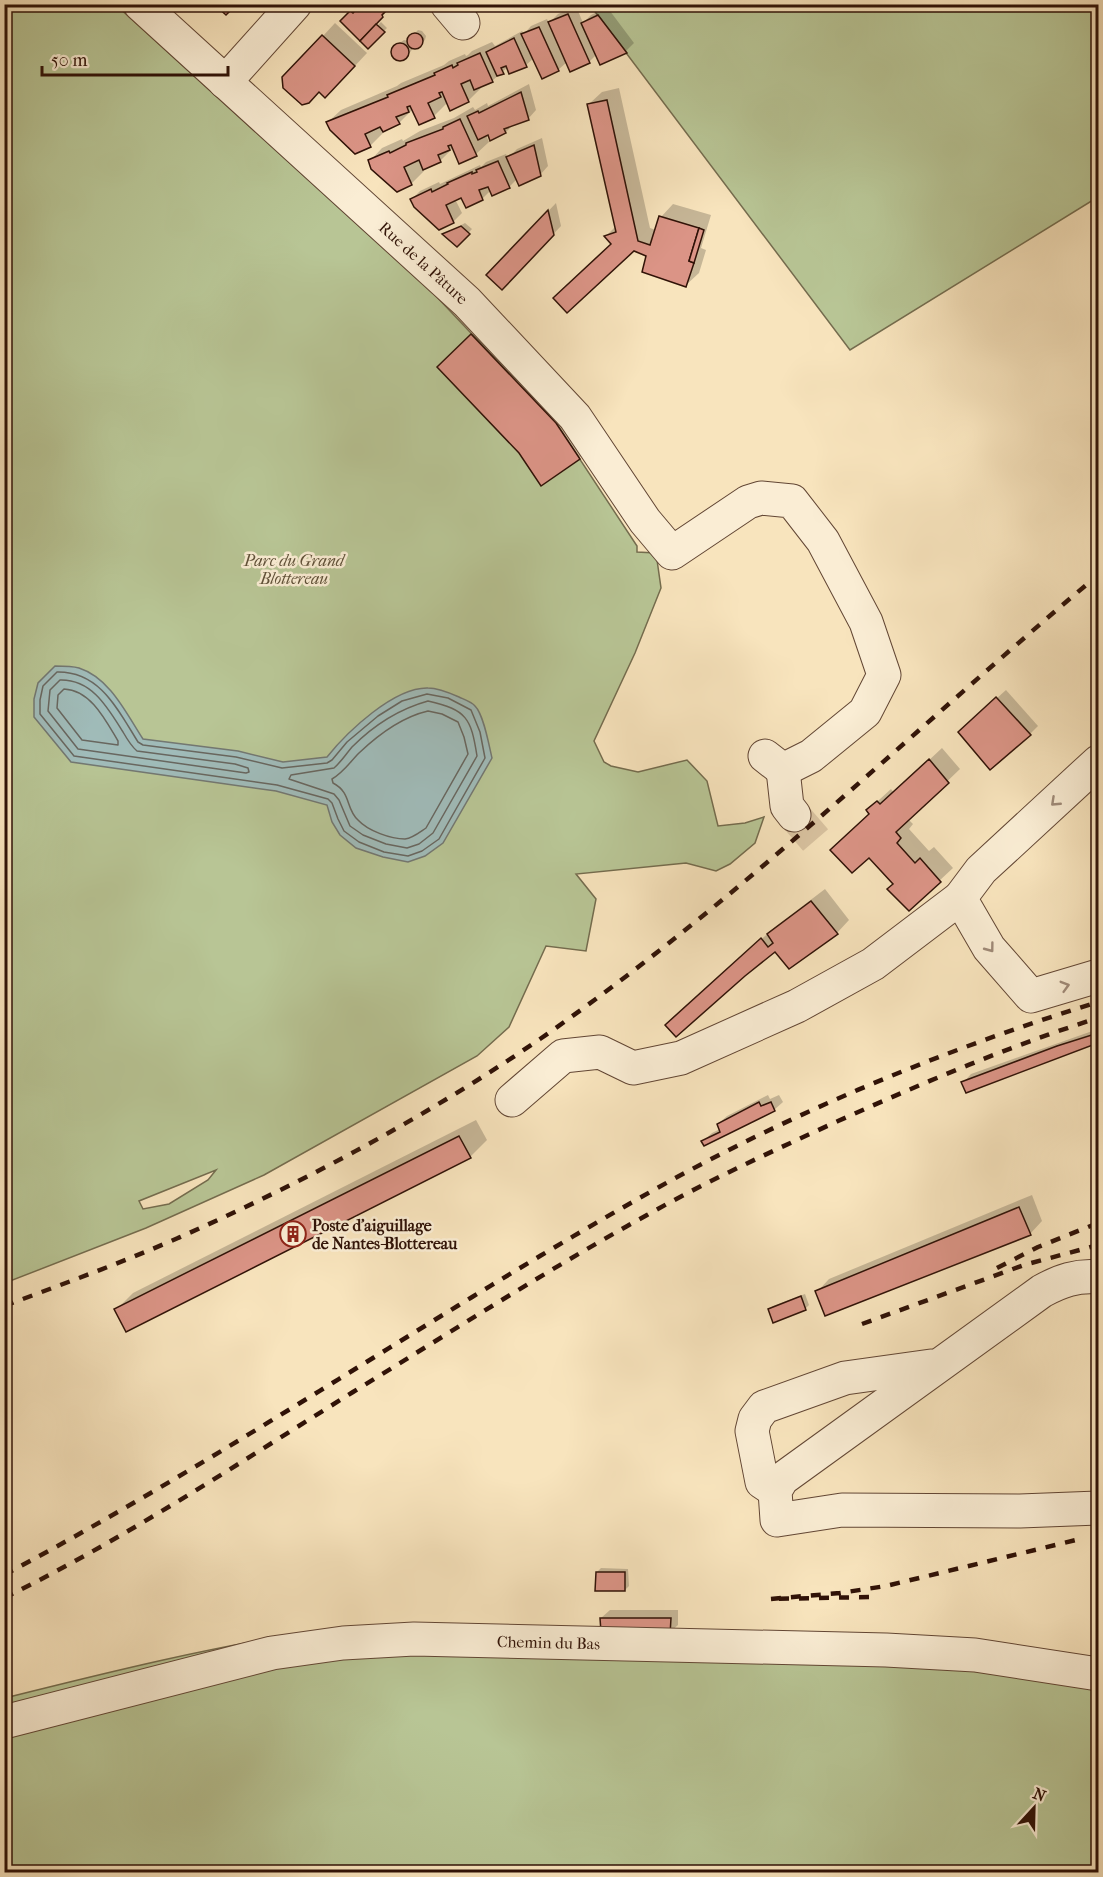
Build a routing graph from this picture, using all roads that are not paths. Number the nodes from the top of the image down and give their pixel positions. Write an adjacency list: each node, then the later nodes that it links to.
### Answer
1 (140, 4): 3 (street, Rue de la Pâture)
2 (295, 4): 3 (street)
3 (225, 82): 5 (street, Rue de la Pâture)
4 (1098, 762): 6 (street, one-way to 6)
5 (794, 815)
6 (960, 898): 7 (street, one-way to 7); 8 (street)
7 (1098, 976)
8 (512, 1100)
9 (1098, 1277): 10 (street)
10 (938, 1365): 11 (street); 11 (street)
11 (776, 1488): 12 (street)
12 (1098, 1508)
13 (1098, 1674): 14 (street, Chemin du Bas)
14 (4, 1722)

